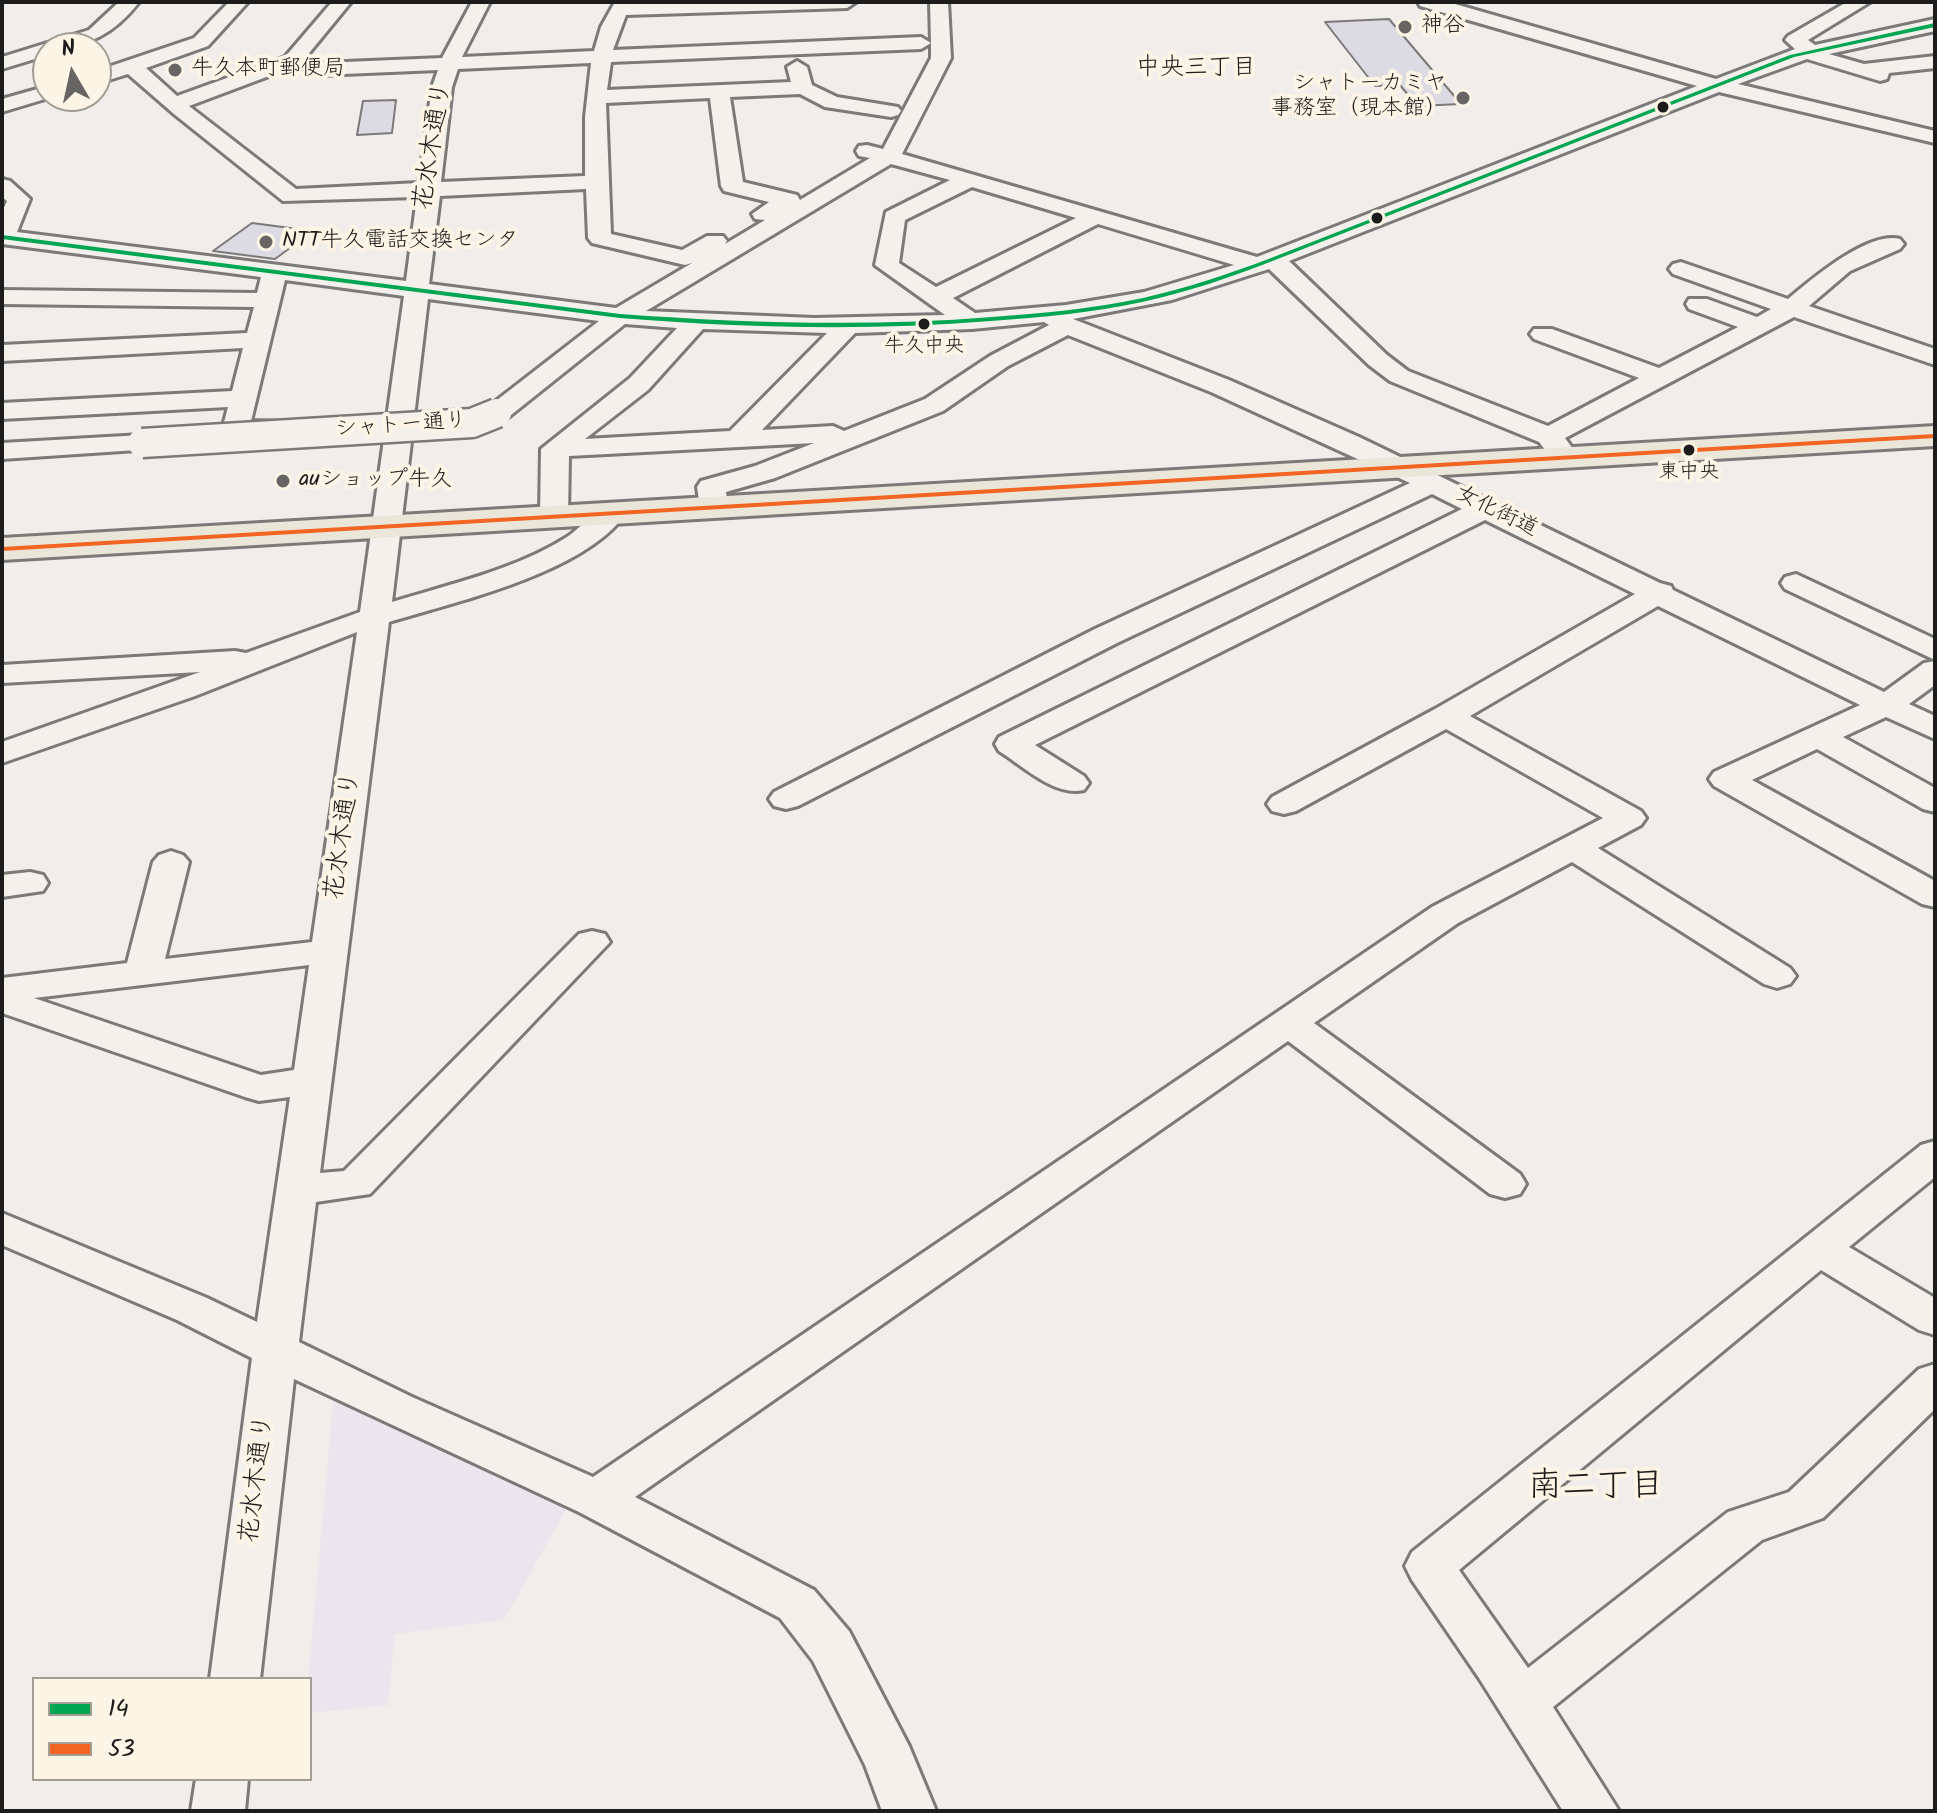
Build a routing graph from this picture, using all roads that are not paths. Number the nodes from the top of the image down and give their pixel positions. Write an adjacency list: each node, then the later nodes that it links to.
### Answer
1 (130, 2): 13 (street)
2 (239, 2): 26 (street)
3 (342, 2): 22 (street)
4 (481, 2): 25 (street, 花水木通り)
5 (847, 2): 10 (street)
6 (920, 2): 15 (street)
7 (939, 2): 37 (street)
8 (1427, 2): 17 (street)
9 (1861, 2): 19 (street)
10 (621, 6): 21 (street)
11 (1935, 25): 12 (street)
12 (1900, 31): 16 (street); 19 (street)
13 (98, 32)
14 (1624, 35): 17 (street)
15 (921, 43): 18 (street); 35 (street)
16 (1935, 48)
17 (1591, 49): 28 (street)
18 (793, 50): 21 (street); 29 (street)
19 (1808, 51): 23 (street); 28 (street)
20 (32, 54): 24 (street)
21 (602, 57): 25 (street); 32 (street)
22 (292, 61): 25 (street); 33 (street)
23 (1935, 62)
24 (2, 63)
25 (448, 63): 41 (street, 花水木通り)
26 (133, 67): 27 (street); 33 (street)
27 (112, 73)
28 (1716, 85): 36 (street); 45 (street)
29 (803, 88): 30 (street); 35 (street)
30 (719, 92): 32 (street); 39 (street)
31 (32, 97): 34 (street)
32 (597, 97): 39 (street)
33 (174, 104): 41 (street)
34 (2, 106)
35 (891, 111): 37 (street)
36 (1935, 137)
37 (891, 155): 38 (street); 54 (street, シャトー通り)
38 (970, 179): 42 (street); 50 (street)
39 (597, 182): 41 (street)
40 (2, 186): 43 (street)
41 (428, 190): 48 (street, 花水木通り)
42 (1095, 217): 45 (street); 50 (street)
43 (3, 237): 47 (street)
44 (1892, 244): 53 (street)
45 (1265, 262): 55 (street); 71 (street)
46 (1681, 269): 53 (street)
47 (275, 271): 48 (street); 51 (street)
48 (416, 289): 54 (street); 67 (street, 花水木通り)
49 (2, 297): 51 (street)
50 (936, 297): 57 (street)
51 (267, 300): 61 (street)
52 (1698, 304): 58 (street)
53 (1792, 308): 58 (street); 63 (street)
54 (620, 316): 56 (street); 73 (street, シャトー通り, bridge)
55 (1059, 320): 57 (street); 68 (street); 74 (street, 女化街道)
56 (696, 322): 59 (street); 72 (street)
57 (972, 322): 59 (street)
58 (1759, 326): 64 (street)
59 (846, 328): 70 (street)
60 (1543, 334): 64 (street)
61 (257, 340): 62 (street); 65 (street)
62 (2, 353)
63 (1935, 357)
64 (1660, 377): 71 (street)
65 (242, 398): 66 (street); 67 (street)
66 (2, 411)
67 (399, 421): 80 (street, 花水木通り)
68 (856, 435): 70 (street); 76 (street)
69 (1935, 436): 71 (main road)
70 (738, 439): 72 (street)
71 (1557, 446): 74 (main road)
72 (555, 449): 79 (street)
73 (2, 451)
74 (1398, 467): 75 (street, 女化街道); 76 (main road)
75 (1433, 483): 77 (street, 女化街道); 95 (street)
76 (714, 507): 78 (main road)
77 (1487, 508): 83 (street, 女化街道); 94 (street)
78 (613, 512): 79 (main road); 84 (street)
79 (554, 516): 80 (main road)
80 (387, 526): 81 (main road); 84 (street, 花水木通り)
81 (2, 549)
82 (1796, 583): 85 (street)
83 (1660, 592): 89 (street, 女化街道); 90 (street)
84 (374, 617): 86 (street); 102 (street, 花水木通り)
85 (1935, 651)
86 (253, 660): 88 (street); 93 (street)
87 (1935, 670): 89 (street)
88 (2, 674)
89 (1888, 704): 91 (street, 女化街道); 92 (street)
90 (1446, 716): 97 (street); 98 (street)
91 (1935, 729)
92 (1817, 736): 96 (street); 100 (street)
93 (2, 753)
94 (1072, 783)
95 (786, 799)
96 (1935, 802)
97 (1284, 804)
98 (1573, 848): 104 (street); 107 (street)
99 (171, 862): 103 (street)
100 (1935, 896)
101 (592, 942): 111 (street)
102 (329, 951): 103 (street); 108 (street, 花水木通り)
103 (143, 973): 105 (street)
104 (1777, 976)
105 (2, 990)
106 (2, 1000): 108 (street)
107 (1288, 1023): 110 (street); 117 (street)
108 (312, 1081): 111 (street, 花水木通り)
109 (1935, 1155): 113 (street)
110 (1505, 1184)
111 (297, 1189): 115 (street, 花水木通り)
112 (2, 1228): 115 (street)
113 (1819, 1249): 114 (street); 119 (street)
114 (1935, 1319)
115 (275, 1352): 117 (street); 118 (street, 花水木通り)
116 (1935, 1381): 119 (street)
117 (596, 1499): 122 (street)
118 (235, 1677)
119 (1522, 1702): 123 (street)
120 (222, 1781): 121 (street)
121 (218, 1811)
122 (909, 1811)
123 (1592, 1811)

